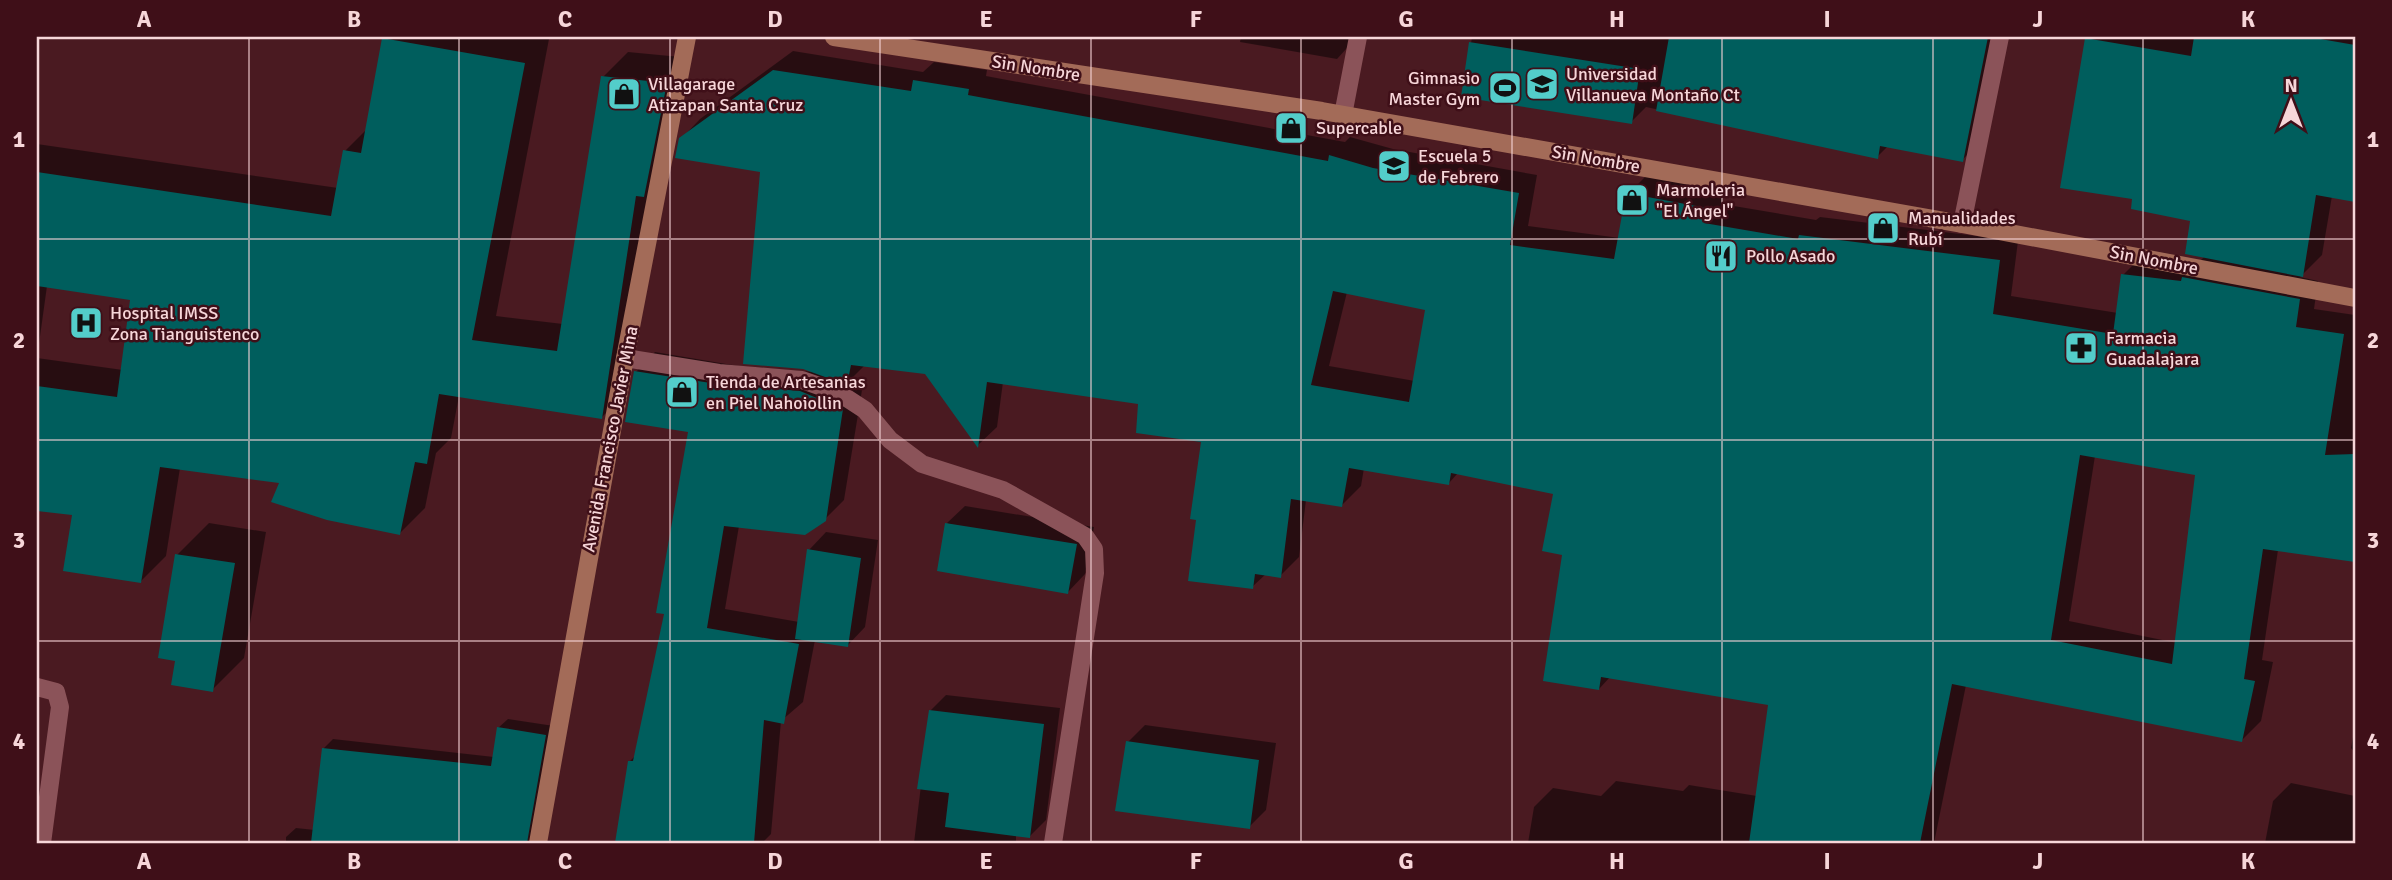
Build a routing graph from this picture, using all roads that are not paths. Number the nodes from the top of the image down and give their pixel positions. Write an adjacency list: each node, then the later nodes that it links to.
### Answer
1 (687, 37): 8 (main road, Avenida Francisco Javier Mina)
2 (834, 37): 5 (main road, Sin Nombre)
3 (1357, 37): 5 (street)
4 (2000, 37): 6 (street)
5 (1343, 115): 6 (main road, Sin Nombre)
6 (1962, 224): 7 (main road, Sin Nombre)
7 (2355, 298)
8 (625, 358): 11 (main road, Avenida Francisco Javier Mina); 12 (street)
9 (37, 687): 10 (street)
10 (42, 843)
11 (538, 843)
12 (1053, 843)

